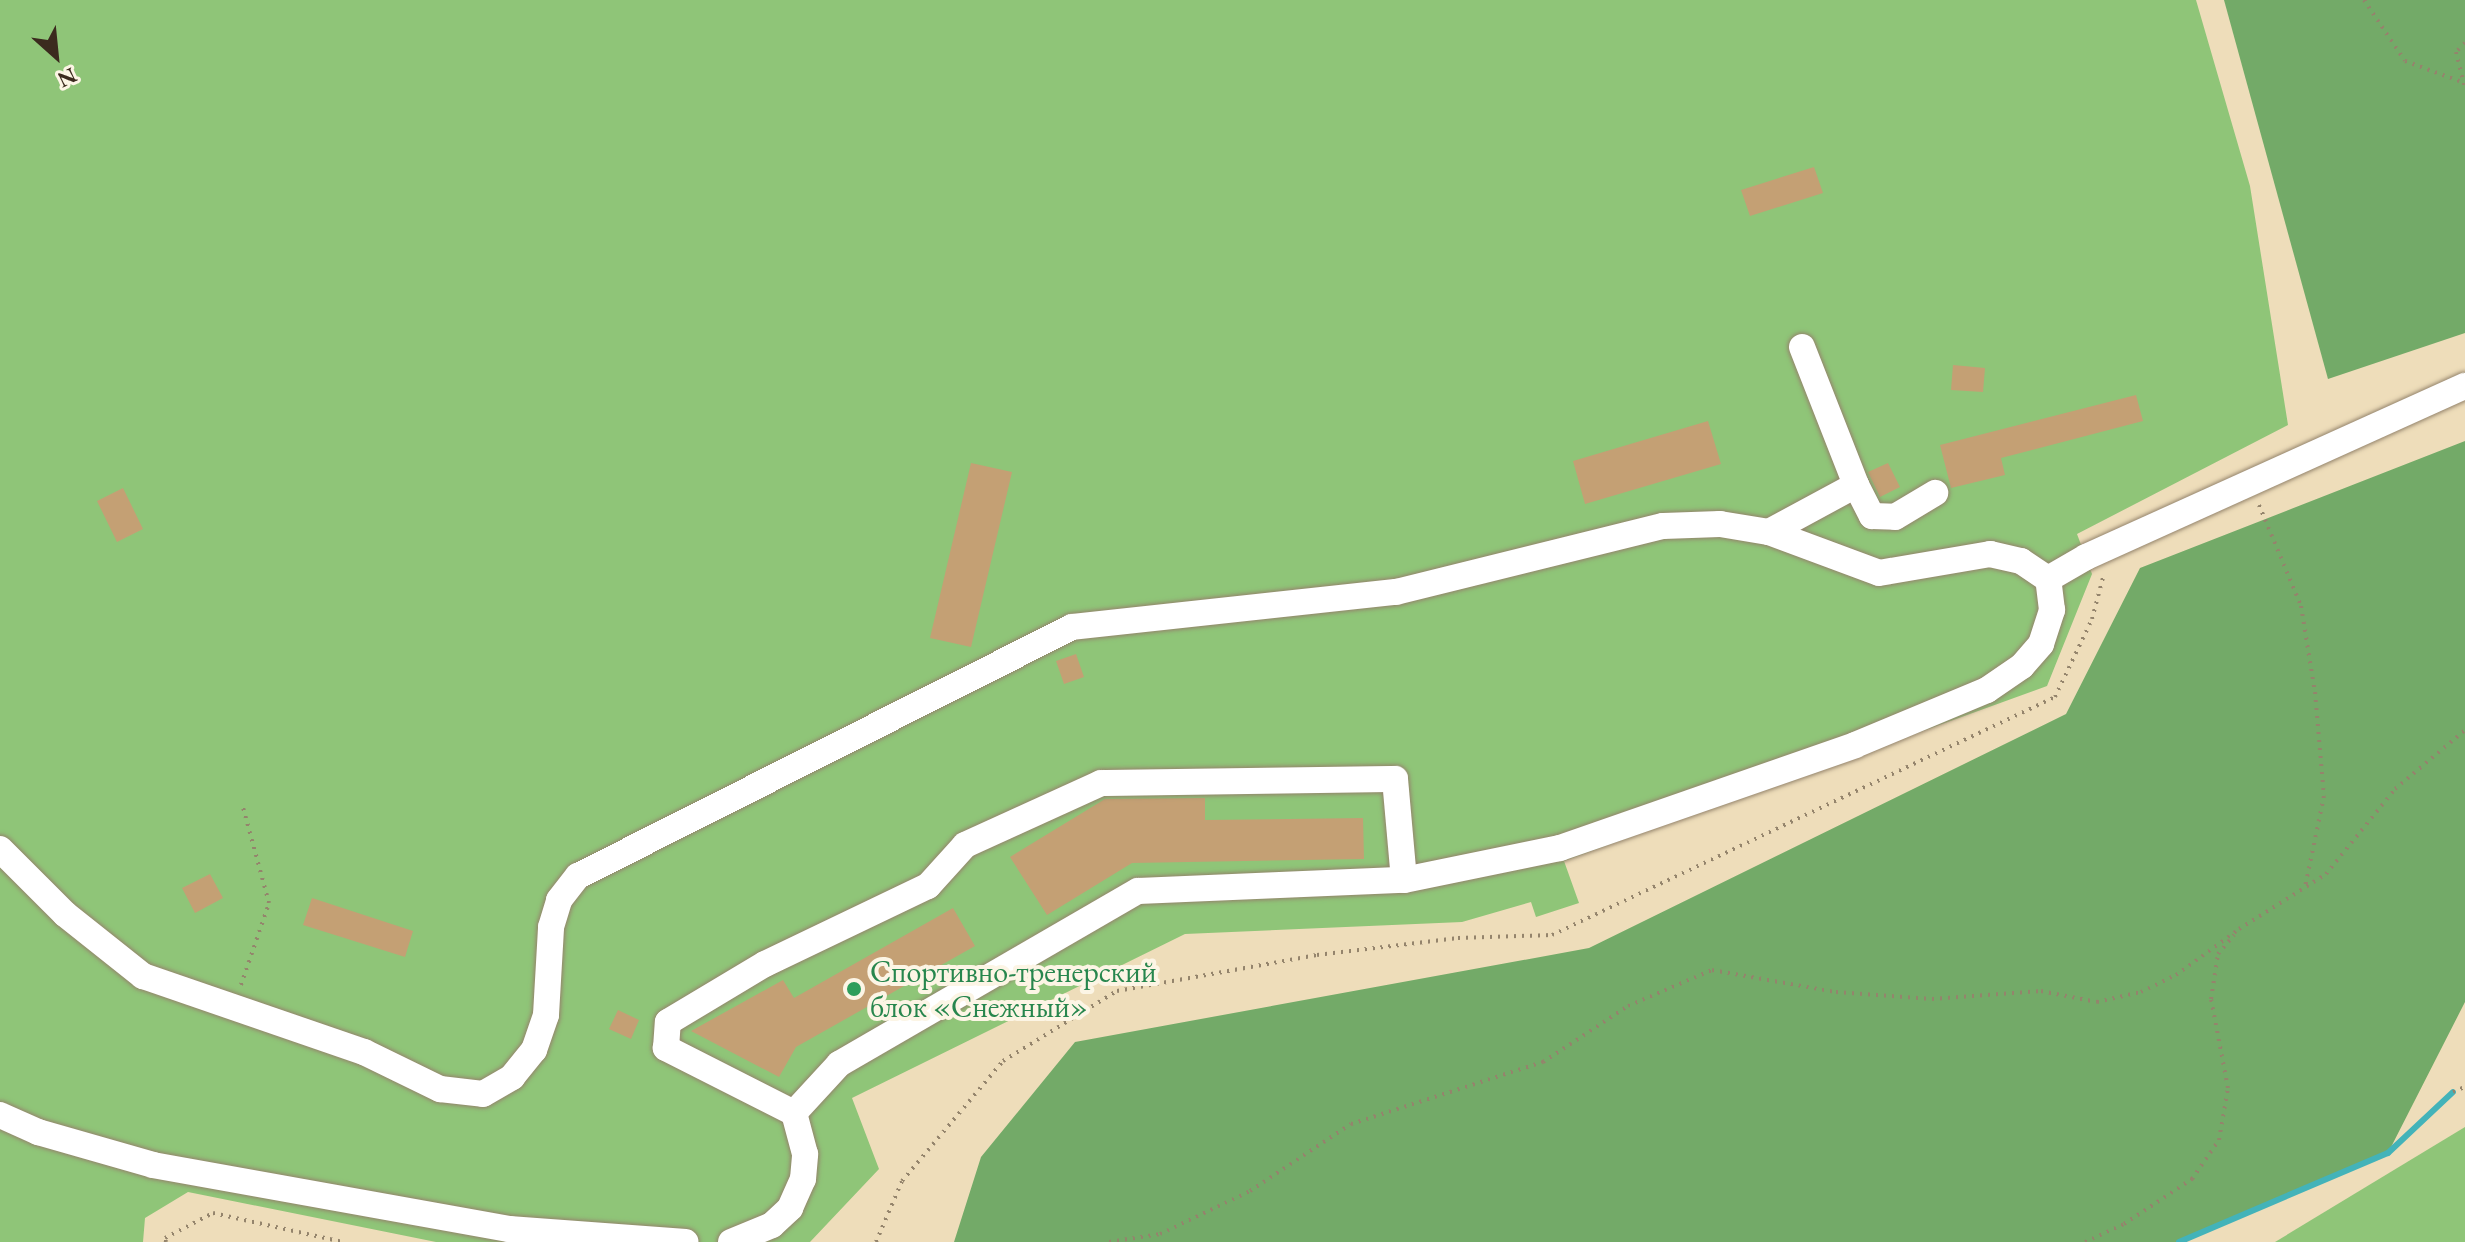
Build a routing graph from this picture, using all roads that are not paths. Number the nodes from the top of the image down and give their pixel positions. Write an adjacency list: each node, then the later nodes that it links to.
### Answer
1 (1802, 347): 3 (lane)
2 (2465, 386): 6 (lane)
3 (1856, 485): 4 (lane); 5 (lane)
4 (1935, 493)
5 (1769, 532): 6 (lane); 7 (lane)
6 (2048, 579): 8 (lane)
7 (0, 849)
8 (1404, 880): 9 (lane); 9 (lane)
9 (794, 1113): 12 (lane)
10 (0, 1115): 11 (lane)
11 (686, 1242)
12 (731, 1242)

